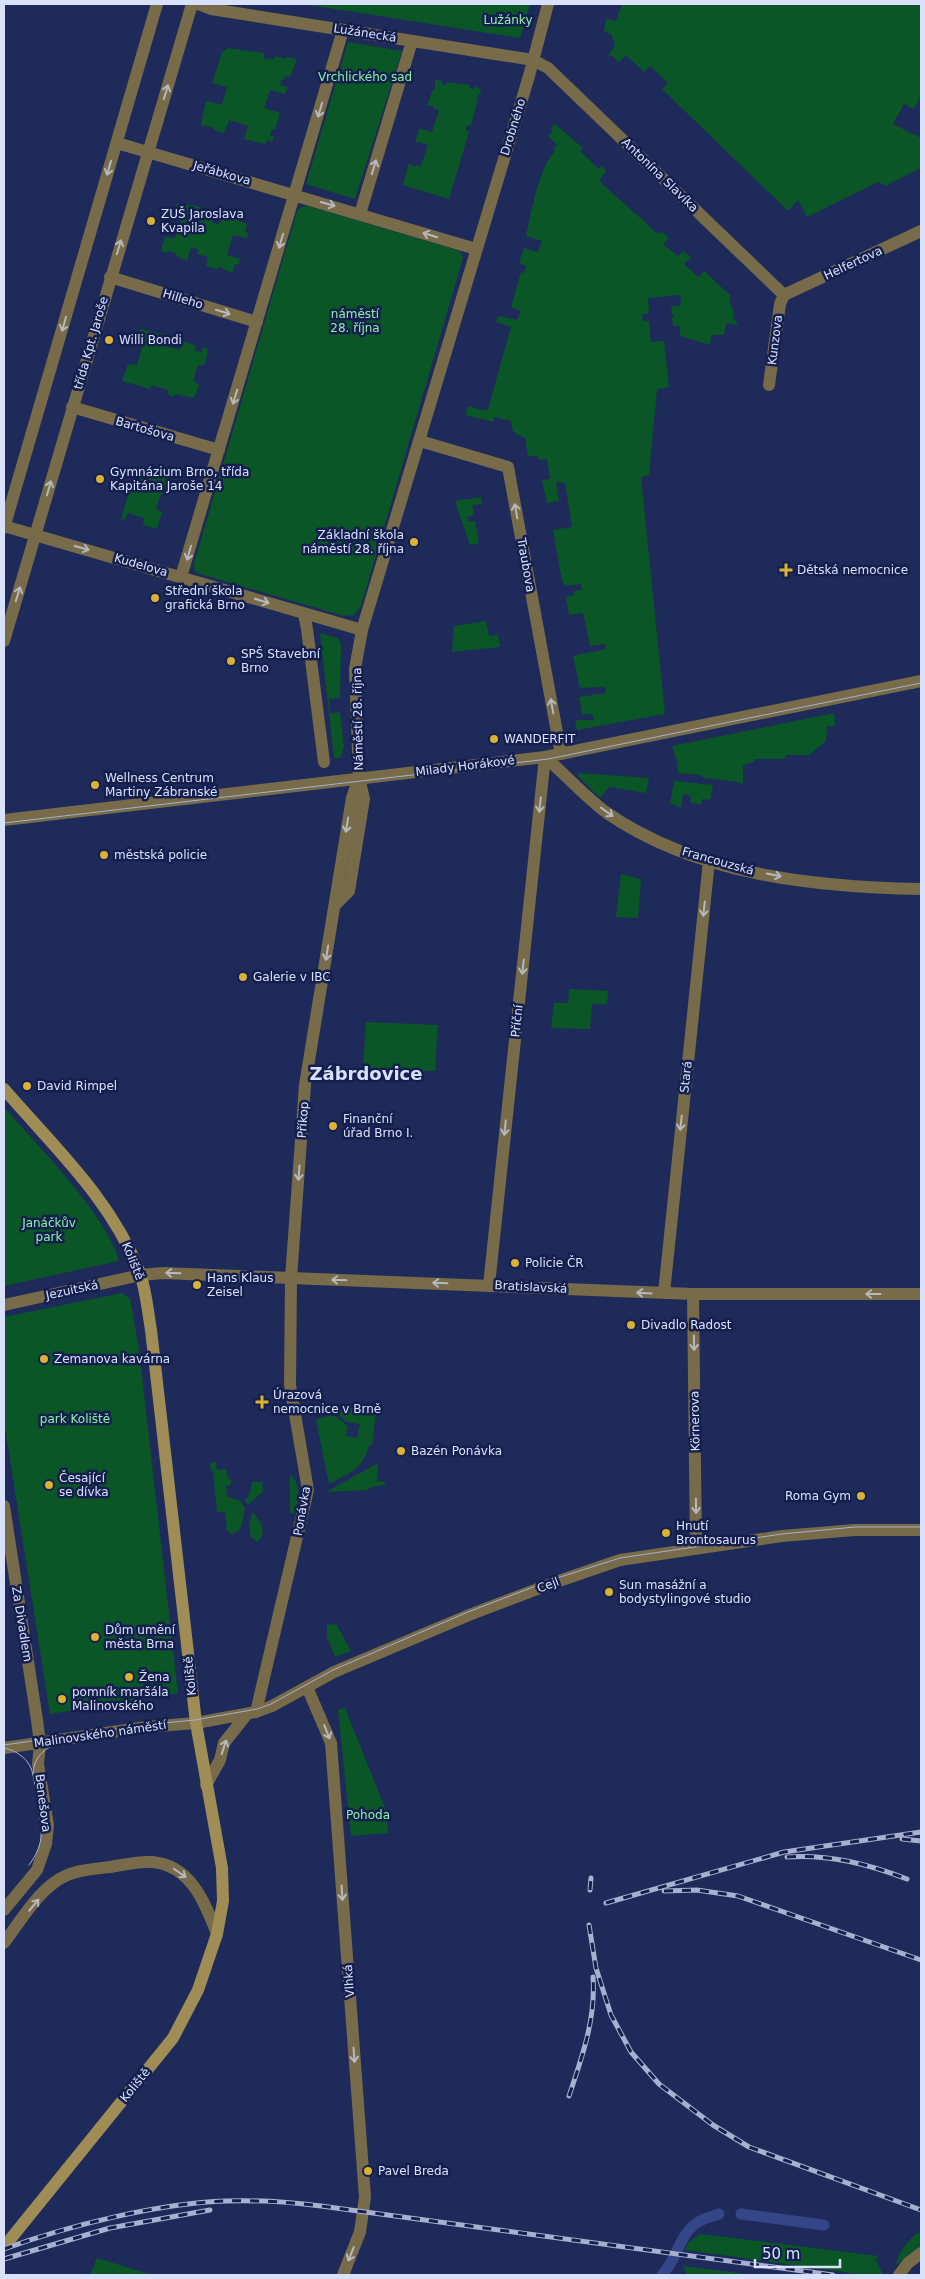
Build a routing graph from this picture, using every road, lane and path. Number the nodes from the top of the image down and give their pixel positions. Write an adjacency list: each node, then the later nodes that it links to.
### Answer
1 (157, 4): 8 (street)
2 (192, 4): 9 (street, třída Kpt. Jaroše, one-way to 2)
3 (198, 4): 5 (street, Lužánecká)
4 (548, 4): 7 (street, Drobného)
5 (343, 30): 6 (street, Lužánecká); 10 (street, one-way to 10)
6 (412, 40): 7 (street, Lužánecká); 11 (street, one-way to 6)
7 (533, 60): 13 (street, Drobného); 15 (street, Antonína Slavíka)
8 (117, 143): 9 (street); 21 (street, one-way to 21)
9 (148, 152): 10 (street, Jeřábkova); 14 (street, třída Kpt. Jaroše, one-way to 9)
10 (295, 195): 11 (street, one-way to 11); 16 (street, one-way to 16)
11 (360, 214): 13 (street, one-way to 11)
12 (921, 230): 15 (street, Helfertova)
13 (476, 249): 19 (street)
14 (110, 277): 16 (street, Hilleho, one-way to 16); 18 (street, třída Kpt. Jaroše)
15 (784, 295): 17 (street, Kunzova)
16 (257, 322): 20 (street, one-way to 20)
17 (769, 385)
18 (72, 407): 20 (street, Bartošova); 23 (street, třída Kpt. Jaroše, one-way to 18)
19 (420, 441): 26 (street); 29 (street, Traubova, one-way to 19)
20 (219, 450): 24 (street, one-way to 24)
21 (9, 492): 22 (street)
22 (4, 527): 23 (street)
23 (35, 534): 24 (street, Kudelova, one-way to 24); 27 (street, třída Kpt. Jaroše, one-way to 23)
24 (182, 577): 25 (street, Kudelova, one-way to 25)
25 (304, 614): 26 (street, Kudelova); 31 (street)
26 (362, 630): 32 (street, Náměstí 28. října)
27 (4, 641)
28 (921, 681): 29 (street, Milady Horákové)
29 (561, 754): 30 (street, Milady Horákové)
30 (545, 757): 32 (street, Milady Horákové); 34 (street, Francouzská, one-way to 34); 39 (street, Příční, one-way to 39)
31 (324, 762)
32 (359, 778): 33 (street, Milady Horákové); 38 (street, Příkop, one-way to 38)
33 (4, 820)
34 (709, 861): 35 (street, Francouzská, one-way to 35); 40 (street, Stará, one-way to 40)
35 (921, 889)
36 (4, 1089): 37 (main road, Koliště)
37 (140, 1275): 38 (street, Bratislavská, one-way to 37); 43 (street, Jezuitská); 50 (main road, Koliště)
38 (291, 1278): 39 (street, Bratislavská, one-way to 38); 49 (street, Ponávka)
39 (489, 1285): 40 (street, Bratislavská, one-way to 39)
40 (664, 1294): 41 (street, Bratislavská)
41 (693, 1294): 42 (street, Bratislavská, one-way to 41); 47 (street, Körnerova, one-way to 47)
42 (921, 1294)
43 (4, 1305)
44 (4, 1506): 45 (street, Za Divadlem)
45 (5, 1526): 51 (street, Za Divadlem)
46 (921, 1530): 47 (street, Cejl)
47 (696, 1548): 48 (street, Cejl)
48 (307, 1688): 49 (street, Cejl); 59 (street, Vlhká, one-way to 59)
49 (252, 1713): 50 (street, Cejl); 53 (street, one-way to 49)
50 (196, 1723): 51 (street, Malinovského náměstí); 53 (main road, Koliště)
51 (40, 1742): 52 (street, Malinovského náměstí); 54 (street, Benešova)
52 (4, 1748)
53 (206, 1785): 55 (main road, Koliště)
54 (4, 1910)
55 (217, 1934): 56 (street, one-way to 55); 57 (main road, Koliště)
56 (4, 1943)
57 (8, 2242)
58 (921, 2253): 60 (street)
59 (343, 2275)
60 (898, 2275)

